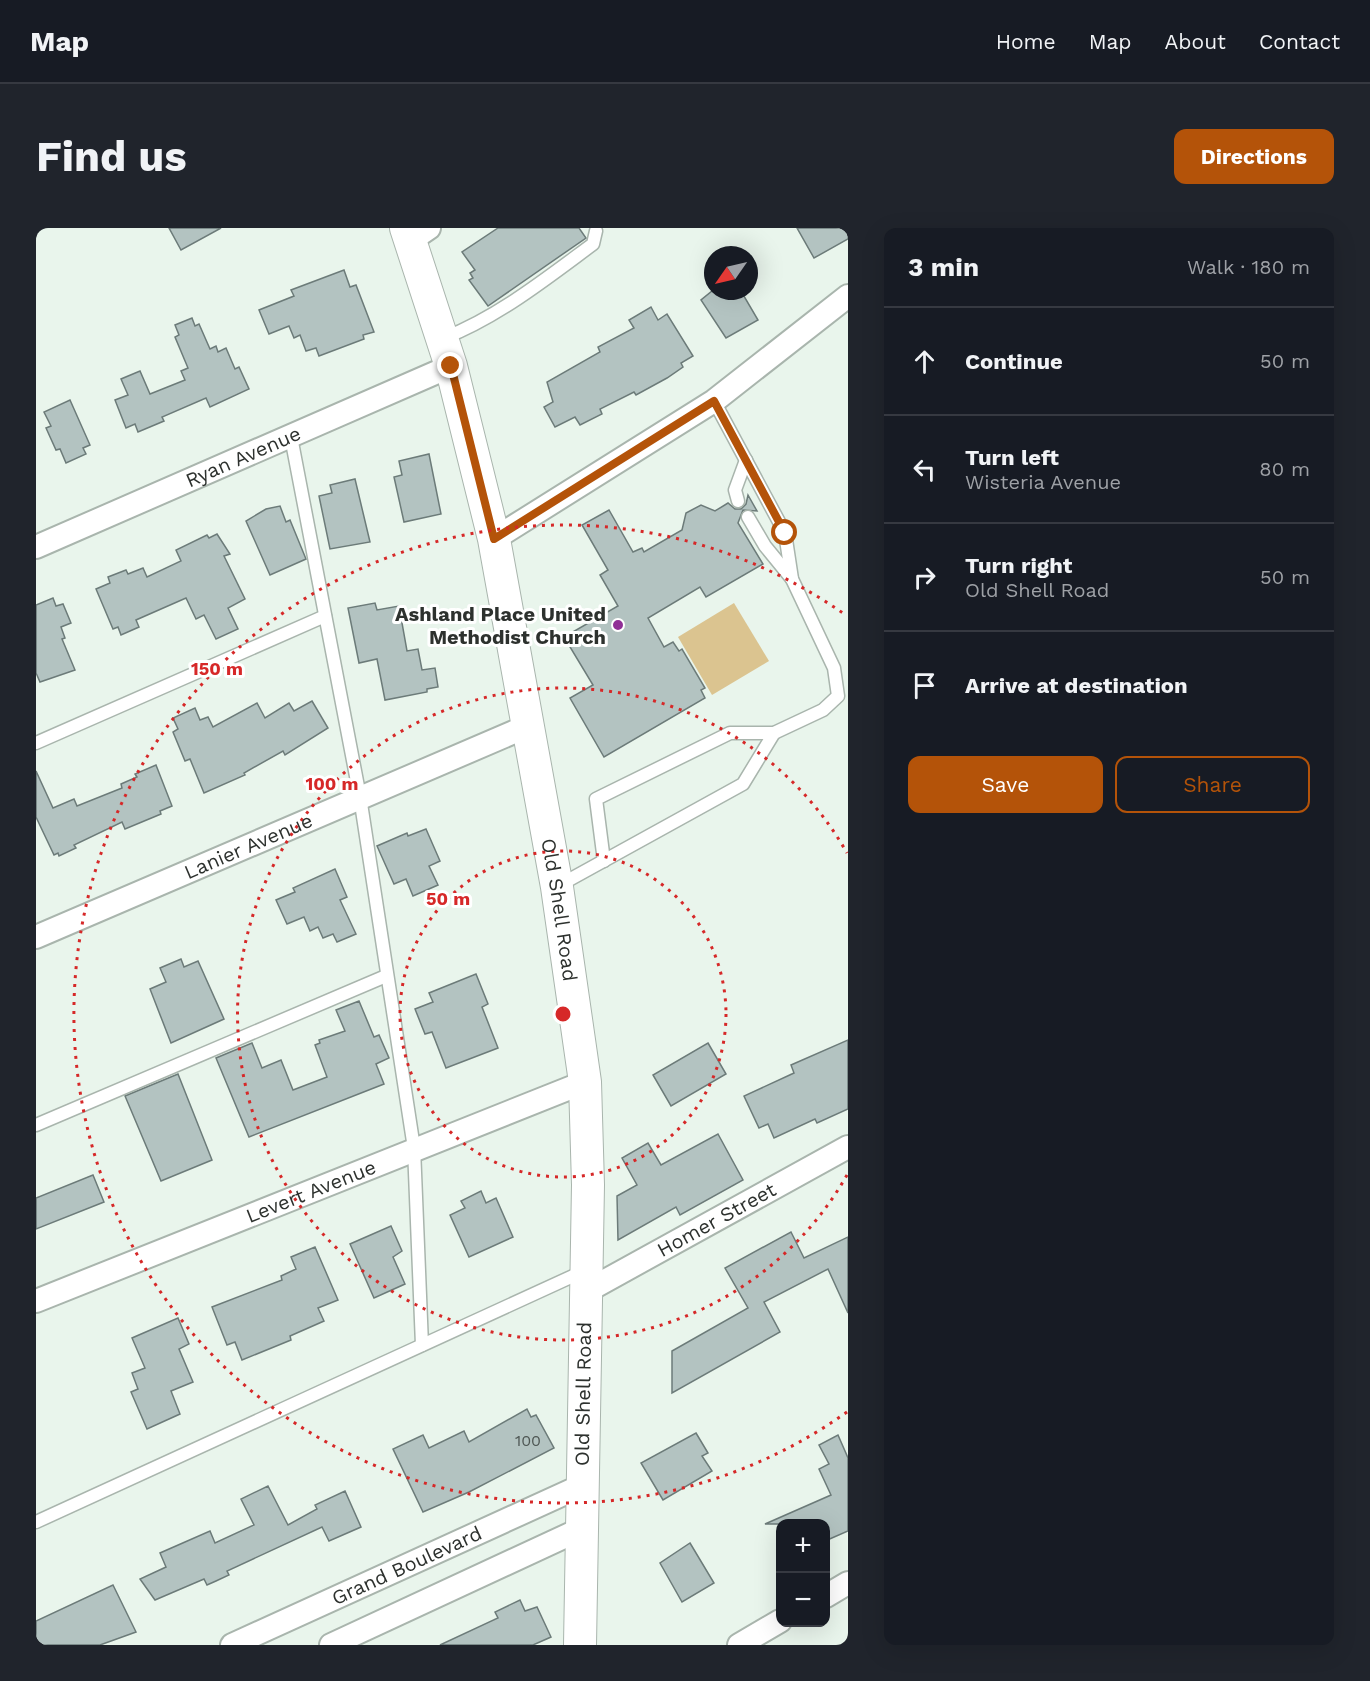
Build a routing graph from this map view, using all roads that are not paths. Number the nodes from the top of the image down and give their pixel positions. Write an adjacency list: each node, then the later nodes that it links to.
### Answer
1 (596, 231): 4 (lane)
2 (415, 232): 4 (street, Old Shell Road)
3 (848, 296): 5 (street)
4 (447, 353): 6 (street, Ryan Avenue); 10 (street, Old Shell Road)
5 (714, 401): 7 (lane); 10 (street)
6 (291, 437): 11 (street, Ryan Avenue); 13 (lane)
7 (746, 460): 8 (lane); 12 (lane)
8 (738, 501)
9 (748, 517): 12 (lane)
10 (494, 539): 14 (street, Old Shell Road)
11 (36, 547)
12 (792, 579): 15 (lane)
13 (325, 616): 16 (lane); 17 (lane)
14 (528, 726): 17 (street, Lanier Avenue); 19 (street, Old Shell Road)
15 (774, 734): 18 (lane); 18 (lane)
16 (36, 743)
17 (360, 797): 20 (street, Lanier Avenue); 21 (lane)
18 (604, 861): 19 (lane)
19 (557, 887): 22 (street, Old Shell Road)
20 (36, 937)
21 (386, 975): 23 (lane); 25 (lane)
22 (585, 1082): 25 (street, Levert Avenue); 26 (street, Old Shell Road)
23 (36, 1125)
24 (848, 1147): 26 (street, Homer Street)
25 (414, 1148): 27 (street, Levert Avenue); 28 (lane)
26 (585, 1281): 28 (lane); 29 (street, Old Shell Road)
27 (36, 1301)
28 (422, 1346): 30 (lane)
29 (581, 1486): 31 (street, Old Shell Road); 35 (street, Grand Boulevard)
30 (36, 1522)
31 (581, 1529): 36 (street, Grand Boulevard); 37 (street, Old Shell Road)
32 (848, 1583): 33 (street)
33 (830, 1593)
34 (776, 1623): 38 (street)
35 (232, 1645)
36 (331, 1645)
37 (580, 1645)
38 (739, 1645)

